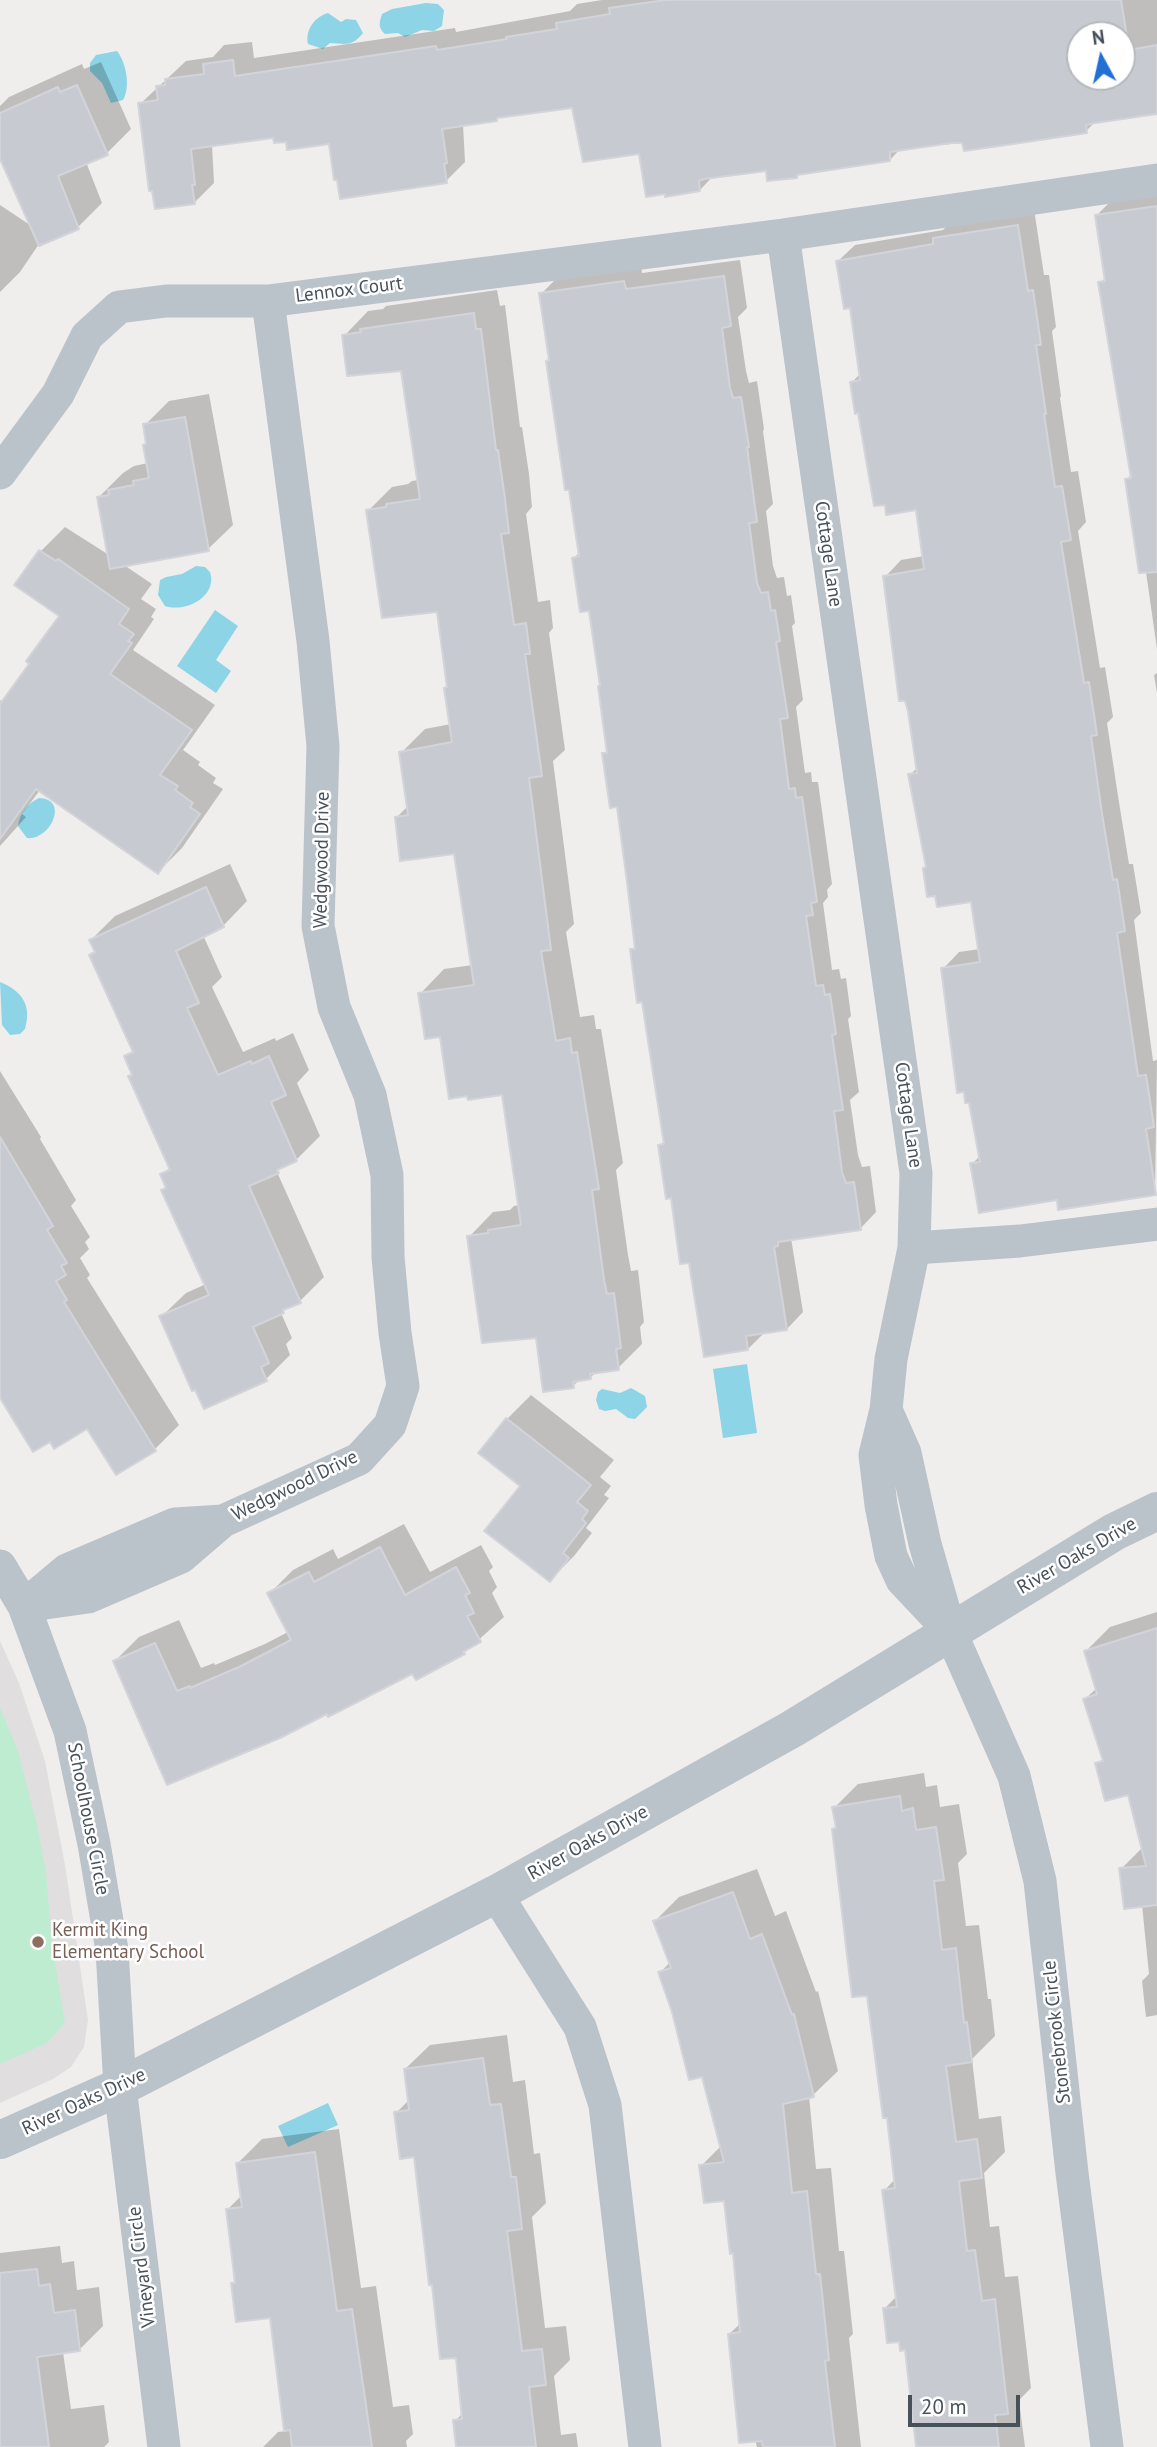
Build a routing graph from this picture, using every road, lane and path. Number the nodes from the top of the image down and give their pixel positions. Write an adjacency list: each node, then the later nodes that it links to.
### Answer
1 (1157, 180): 2 (street)
2 (783, 235): 3 (street, Lennox Court); 6 (street, Cottage Lane)
3 (268, 301): 4 (street, Lennox Court); 9 (street, Wedgwood Drive)
4 (0, 473)
5 (1157, 1224): 6 (street)
6 (914, 1248): 10 (street, Cottage Lane)
7 (1157, 1511): 10 (street, River Oaks Drive)
8 (0, 1566): 9 (street, Schoolhouse Circle)
9 (24, 1606): 12 (street, Schoolhouse Circle)
10 (950, 1631): 11 (street, River Oaks Drive); 16 (street, Stonebrook Circle)
11 (496, 1894): 12 (street, River Oaks Drive); 15 (street)
12 (120, 2087): 13 (street, River Oaks Drive); 14 (street, Vineyard Circle)
13 (0, 2140)
14 (164, 2447)
15 (645, 2447)
16 (1107, 2447)

